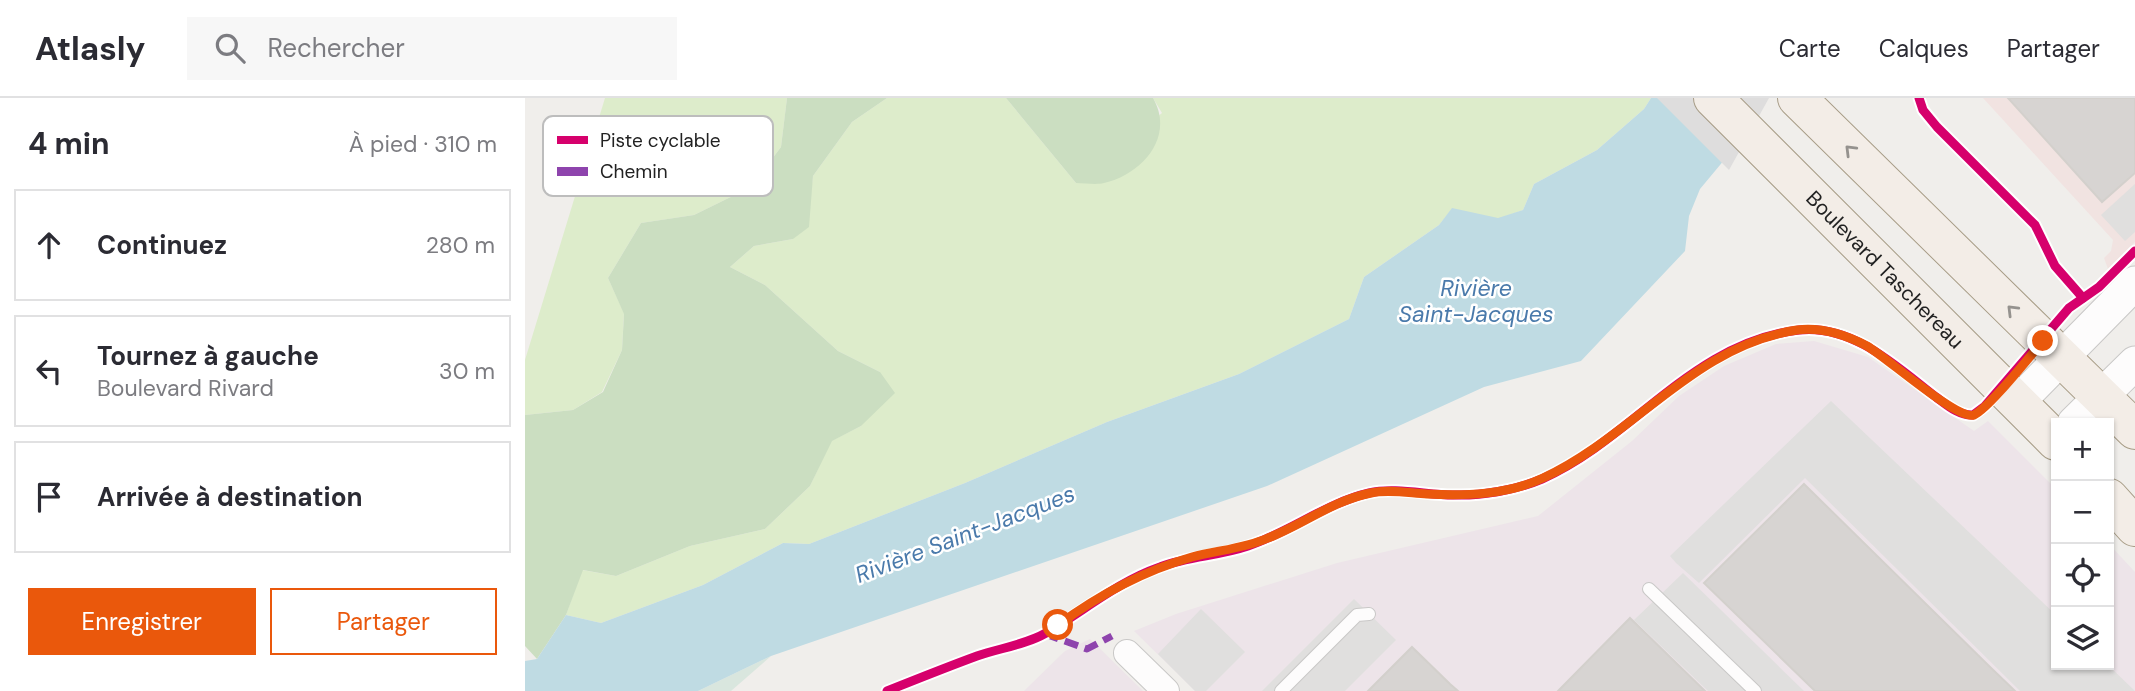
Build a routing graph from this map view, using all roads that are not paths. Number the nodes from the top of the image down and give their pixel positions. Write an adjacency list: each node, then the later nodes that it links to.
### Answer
1 (1713, 98): 7 (main road, Boulevard Taschereau)
2 (1797, 98): 4 (main road, one-way to 2)
3 (2135, 283): 4 (street)
4 (2061, 358): 6 (main road); 7 (street)
5 (2135, 363): 6 (street)
6 (2101, 397): 8 (street); 9 (main road)
7 (2018, 402): 10 (main road, Boulevard Taschereau)
8 (2079, 418)
9 (2135, 430)
10 (2051, 436)
11 (2114, 504): 12 (main road)
12 (2135, 527)
13 (1649, 589): 18 (lane)
14 (1369, 614): 17 (lane)
15 (1127, 653): 16 (street)
16 (1165, 691)
17 (1281, 691)
18 (1755, 691)

